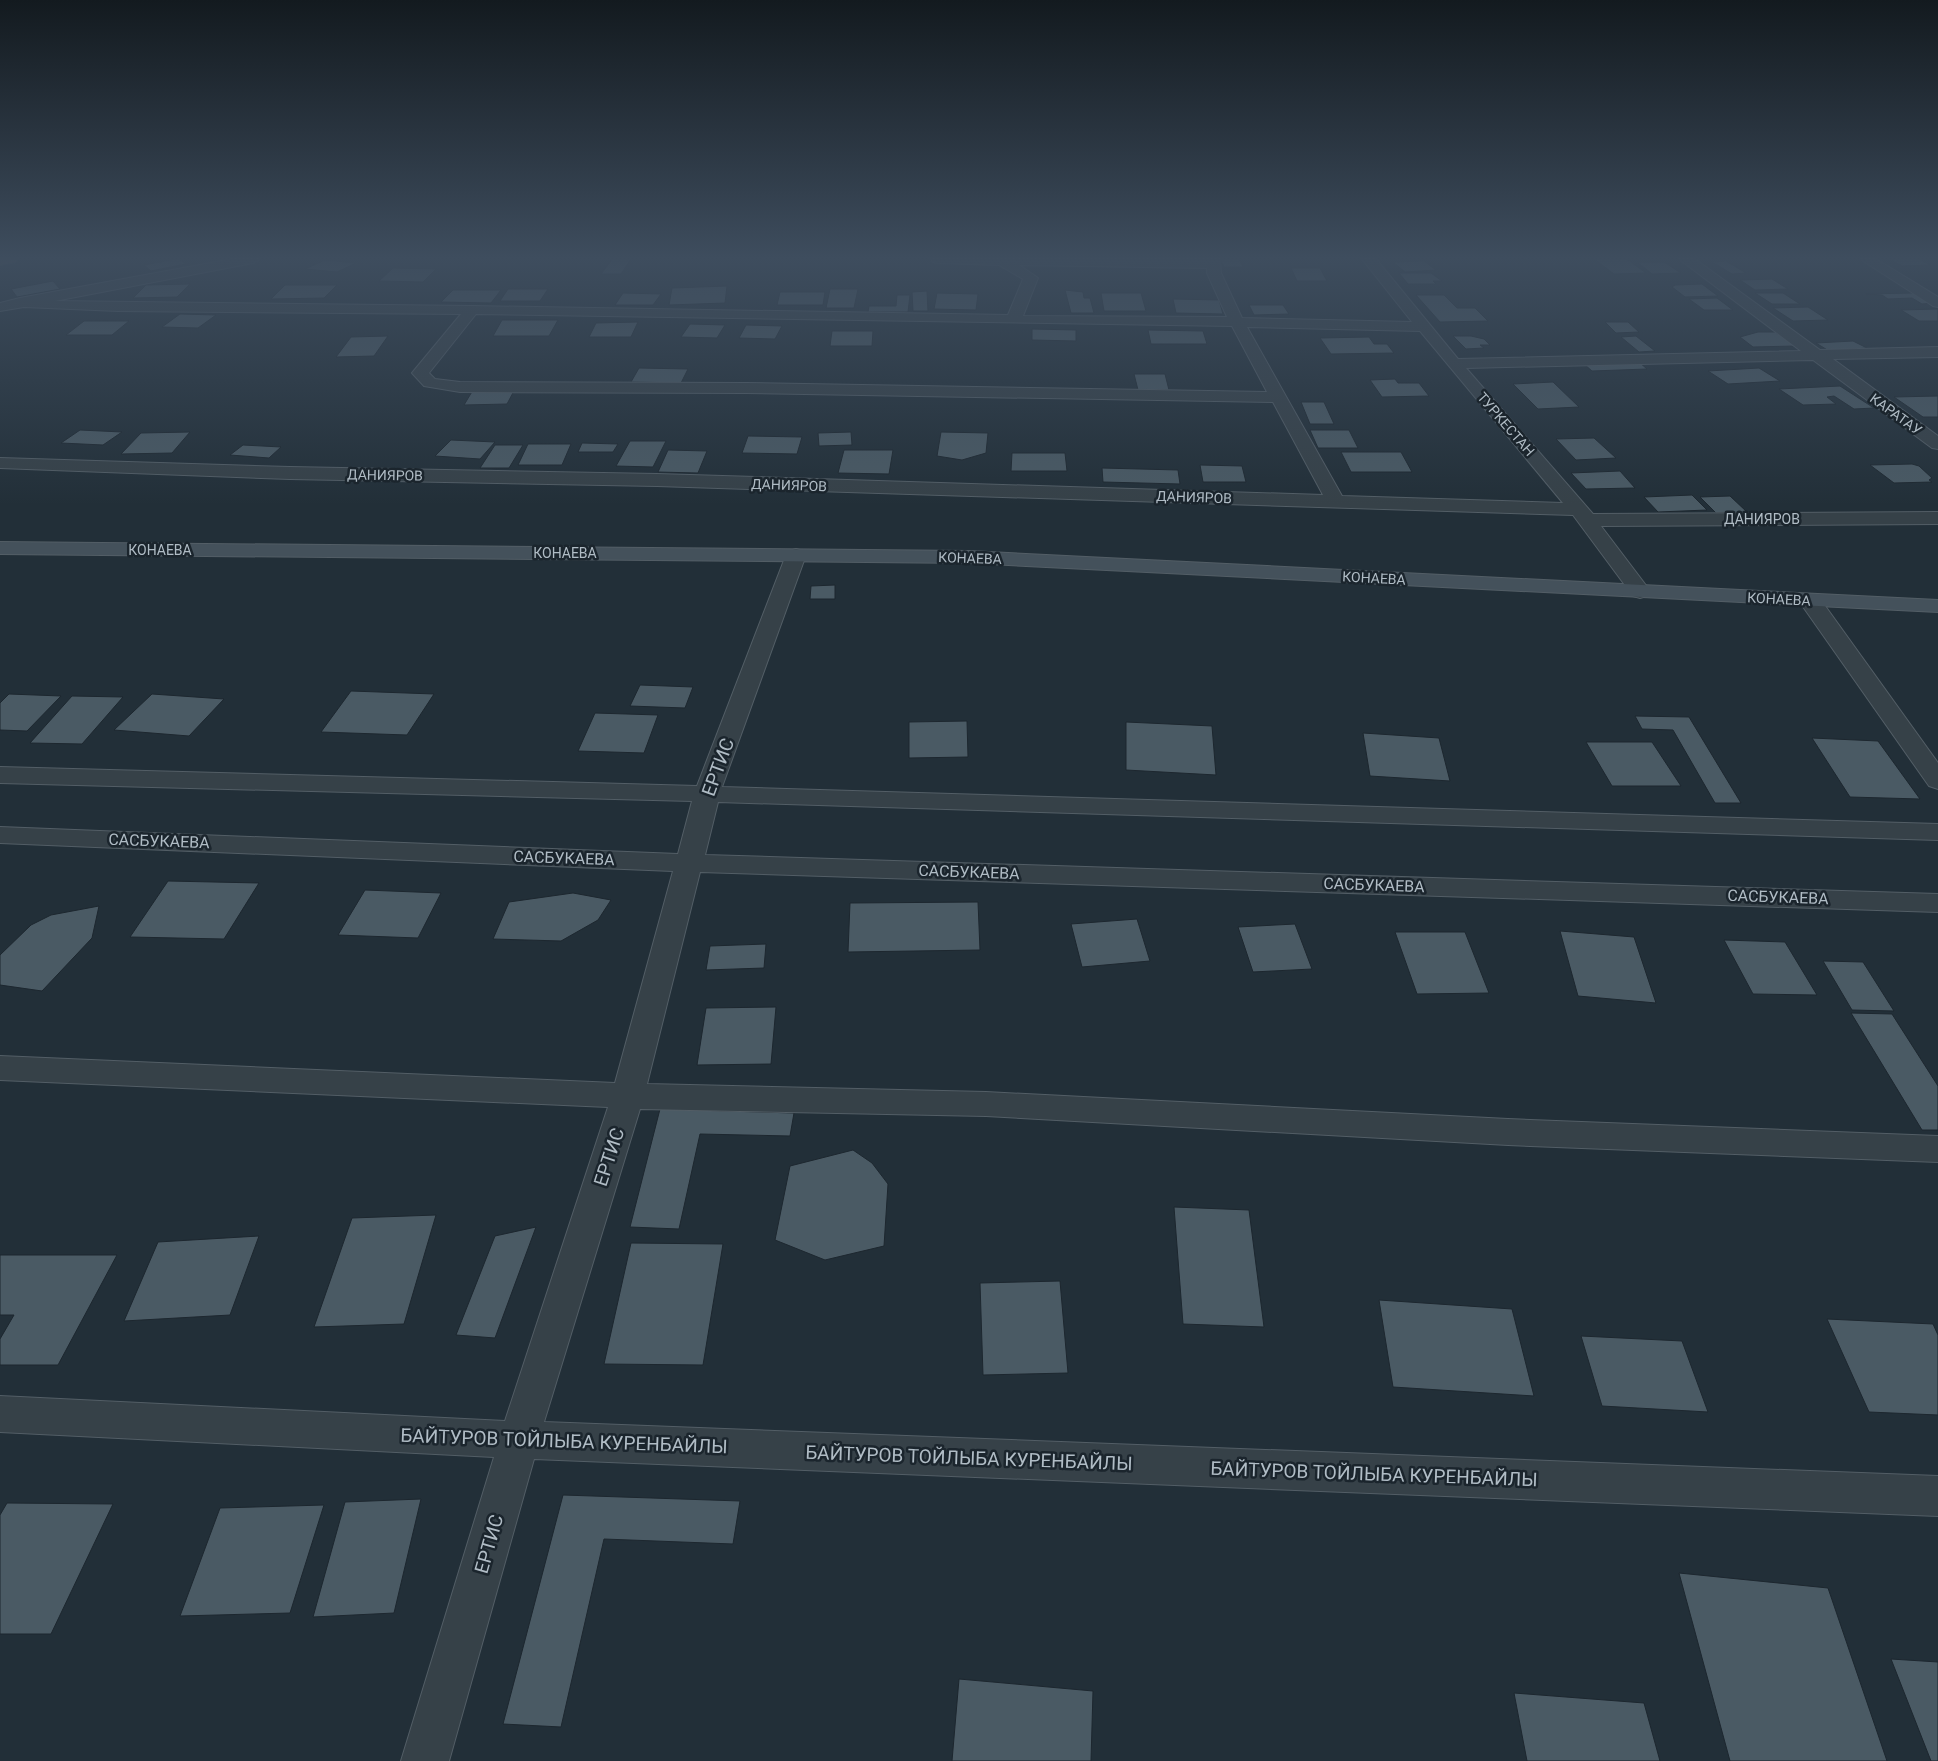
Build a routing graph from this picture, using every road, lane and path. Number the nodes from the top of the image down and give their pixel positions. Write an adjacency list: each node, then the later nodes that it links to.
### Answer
1 (446, 341): 8 (street)
2 (1247, 341): 8 (street)
3 (1435, 341): 7 (street, ТУРКЕСТАН)
4 (1797, 341): 6 (street, КАРАТАУ)
5 (1938, 352): 6 (street)
6 (1816, 355): 7 (street); 9 (street, КАРАТАУ)
7 (1454, 364): 12 (street, ТУРКЕСТАН)
8 (1278, 397): 11 (street)
9 (1938, 444)
10 (0, 463): 11 (street, ДАНИЯРОВ)
11 (1336, 502): 12 (street, ДАНИЯРОВ)
12 (1583, 514): 13 (street, ДАНИЯРОВ); 16 (street, ТУРКЕСТАН)
13 (1938, 518)
14 (0, 548): 15 (main road, КОНАЕВА)
15 (796, 555): 16 (main road, КОНАЕВА); 21 (street, ЕРТИС)
16 (1640, 592): 17 (main road, КОНАЕВА)
17 (1810, 601): 18 (main road, КОНАЕВА); 20 (street)
18 (1938, 606)
19 (0, 775): 21 (street)
20 (1938, 781)
21 (707, 794): 22 (street); 24 (street, ЕРТИС)
22 (1938, 832)
23 (0, 835): 24 (street, САСБУКАЕВА)
24 (690, 863): 25 (street, САСБУКАЕВА); 27 (street, ЕРТИС)
25 (1938, 902)
26 (0, 1068): 27 (street)
27 (628, 1096): 28 (street); 30 (street, ЕРТИС)
28 (1938, 1148)
29 (0, 1414): 30 (street, БАЙТУРОВ ТОЙЛЫБА КУРЕНБАЙЛЫ)
30 (519, 1440): 31 (street, БАЙТУРОВ ТОЙЛЫБА КУРЕНБАЙЛЫ); 32 (street, ЕРТИС)
31 (1938, 1496)
32 (425, 1761)

